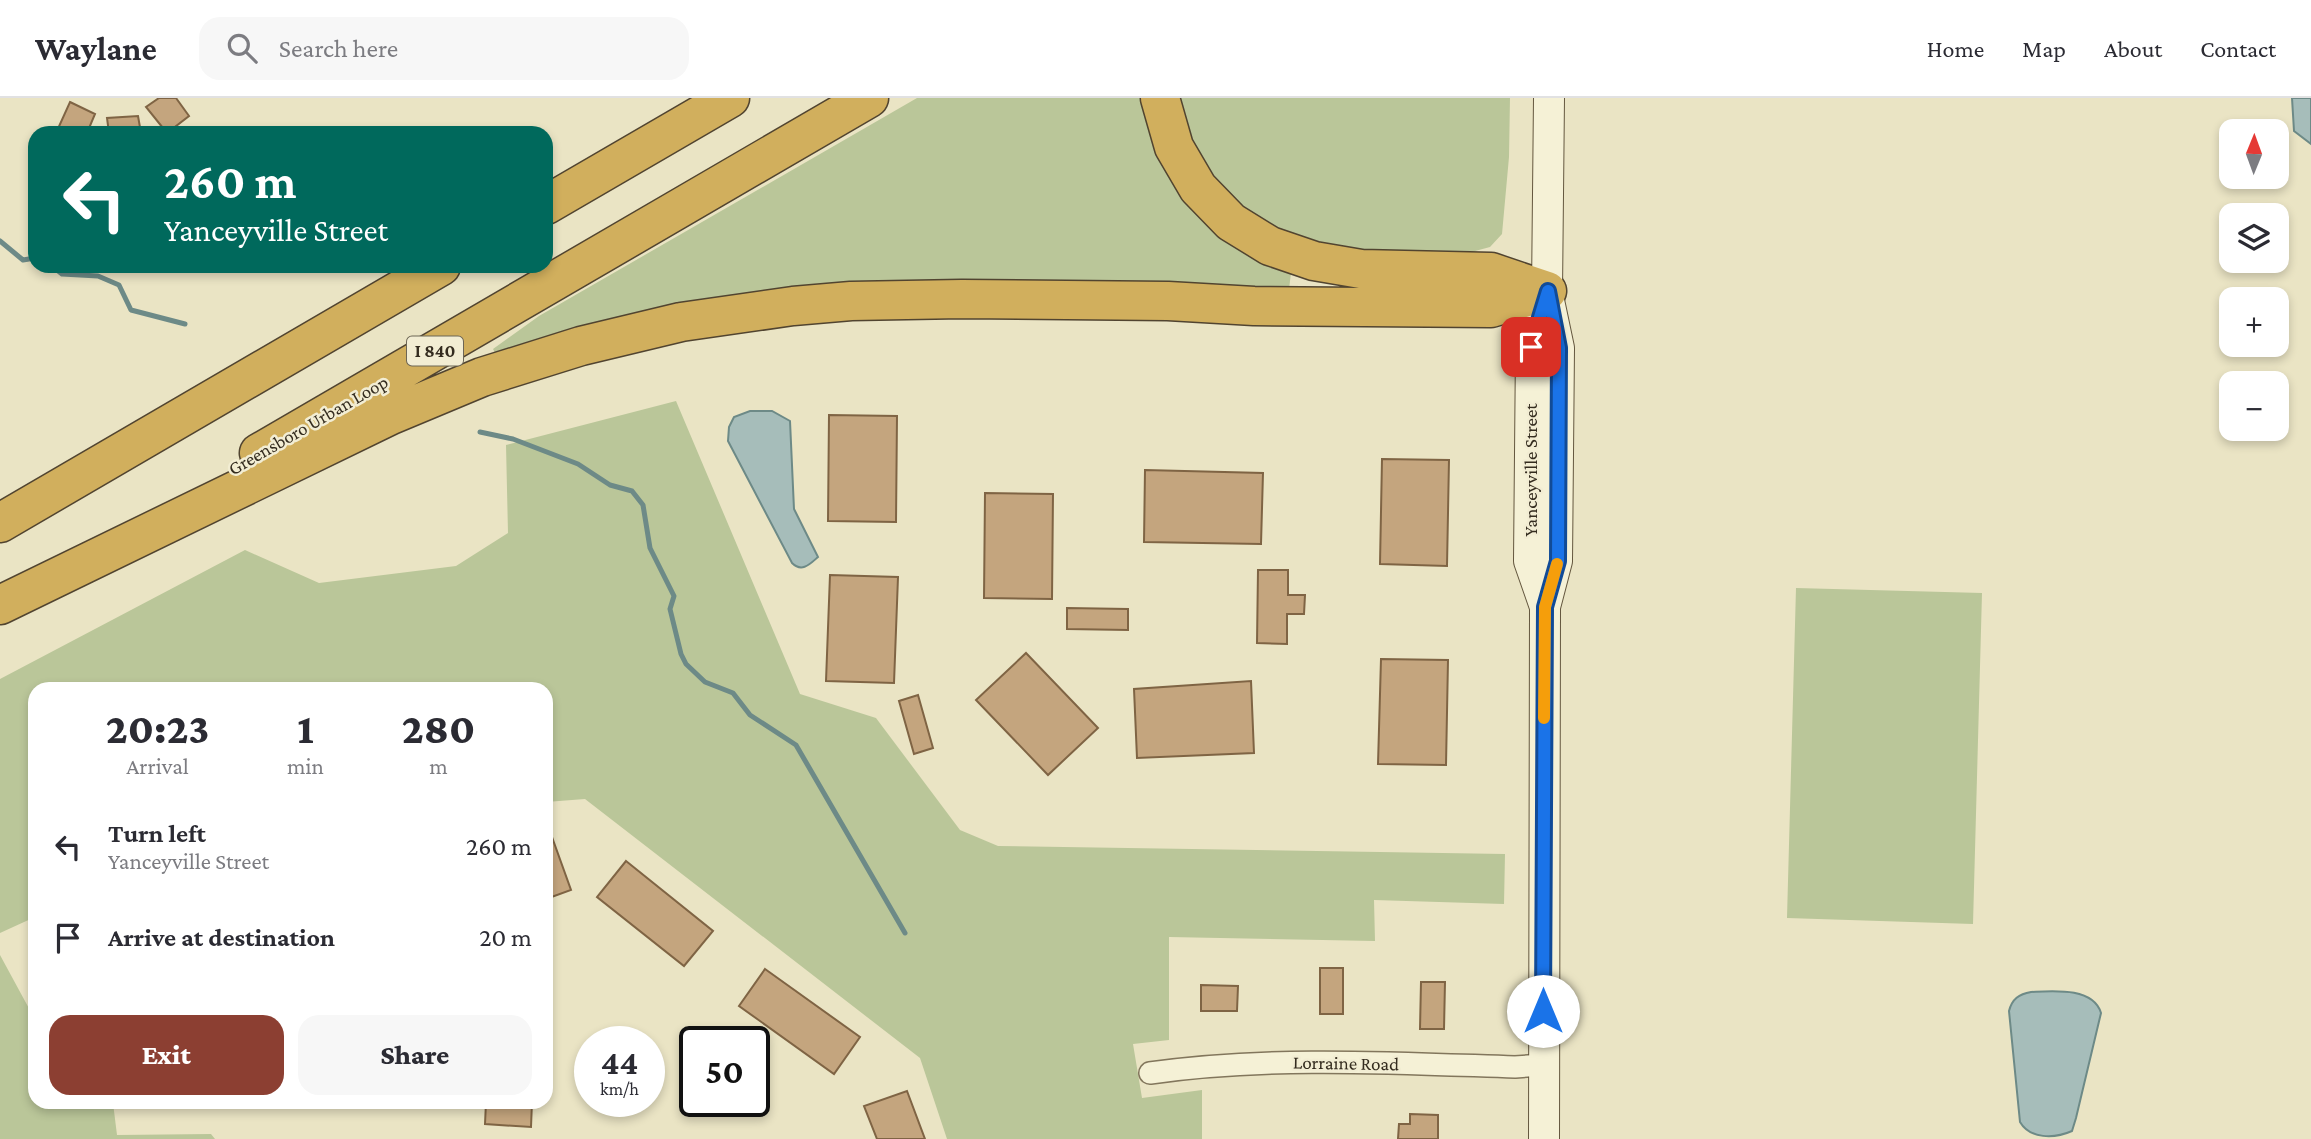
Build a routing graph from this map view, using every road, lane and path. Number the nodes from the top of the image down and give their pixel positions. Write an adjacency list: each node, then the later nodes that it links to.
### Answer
1 (730, 98): 5 (highway)
2 (869, 98): 9 (highway, Greensboro Urban Loop / I 840)
3 (1160, 98): 7 (highway)
4 (1549, 98): 7 (main road, Yanceyville Street)
5 (553, 201)
6 (429, 273): 8 (highway)
7 (1548, 291): 9 (highway); 10 (main road, Yanceyville Street)
8 (0, 523)
9 (0, 605)
10 (1542, 1065): 11 (street, Lorraine Road); 12 (main road, Yanceyville Street)
11 (1150, 1073)
12 (1544, 1139)

